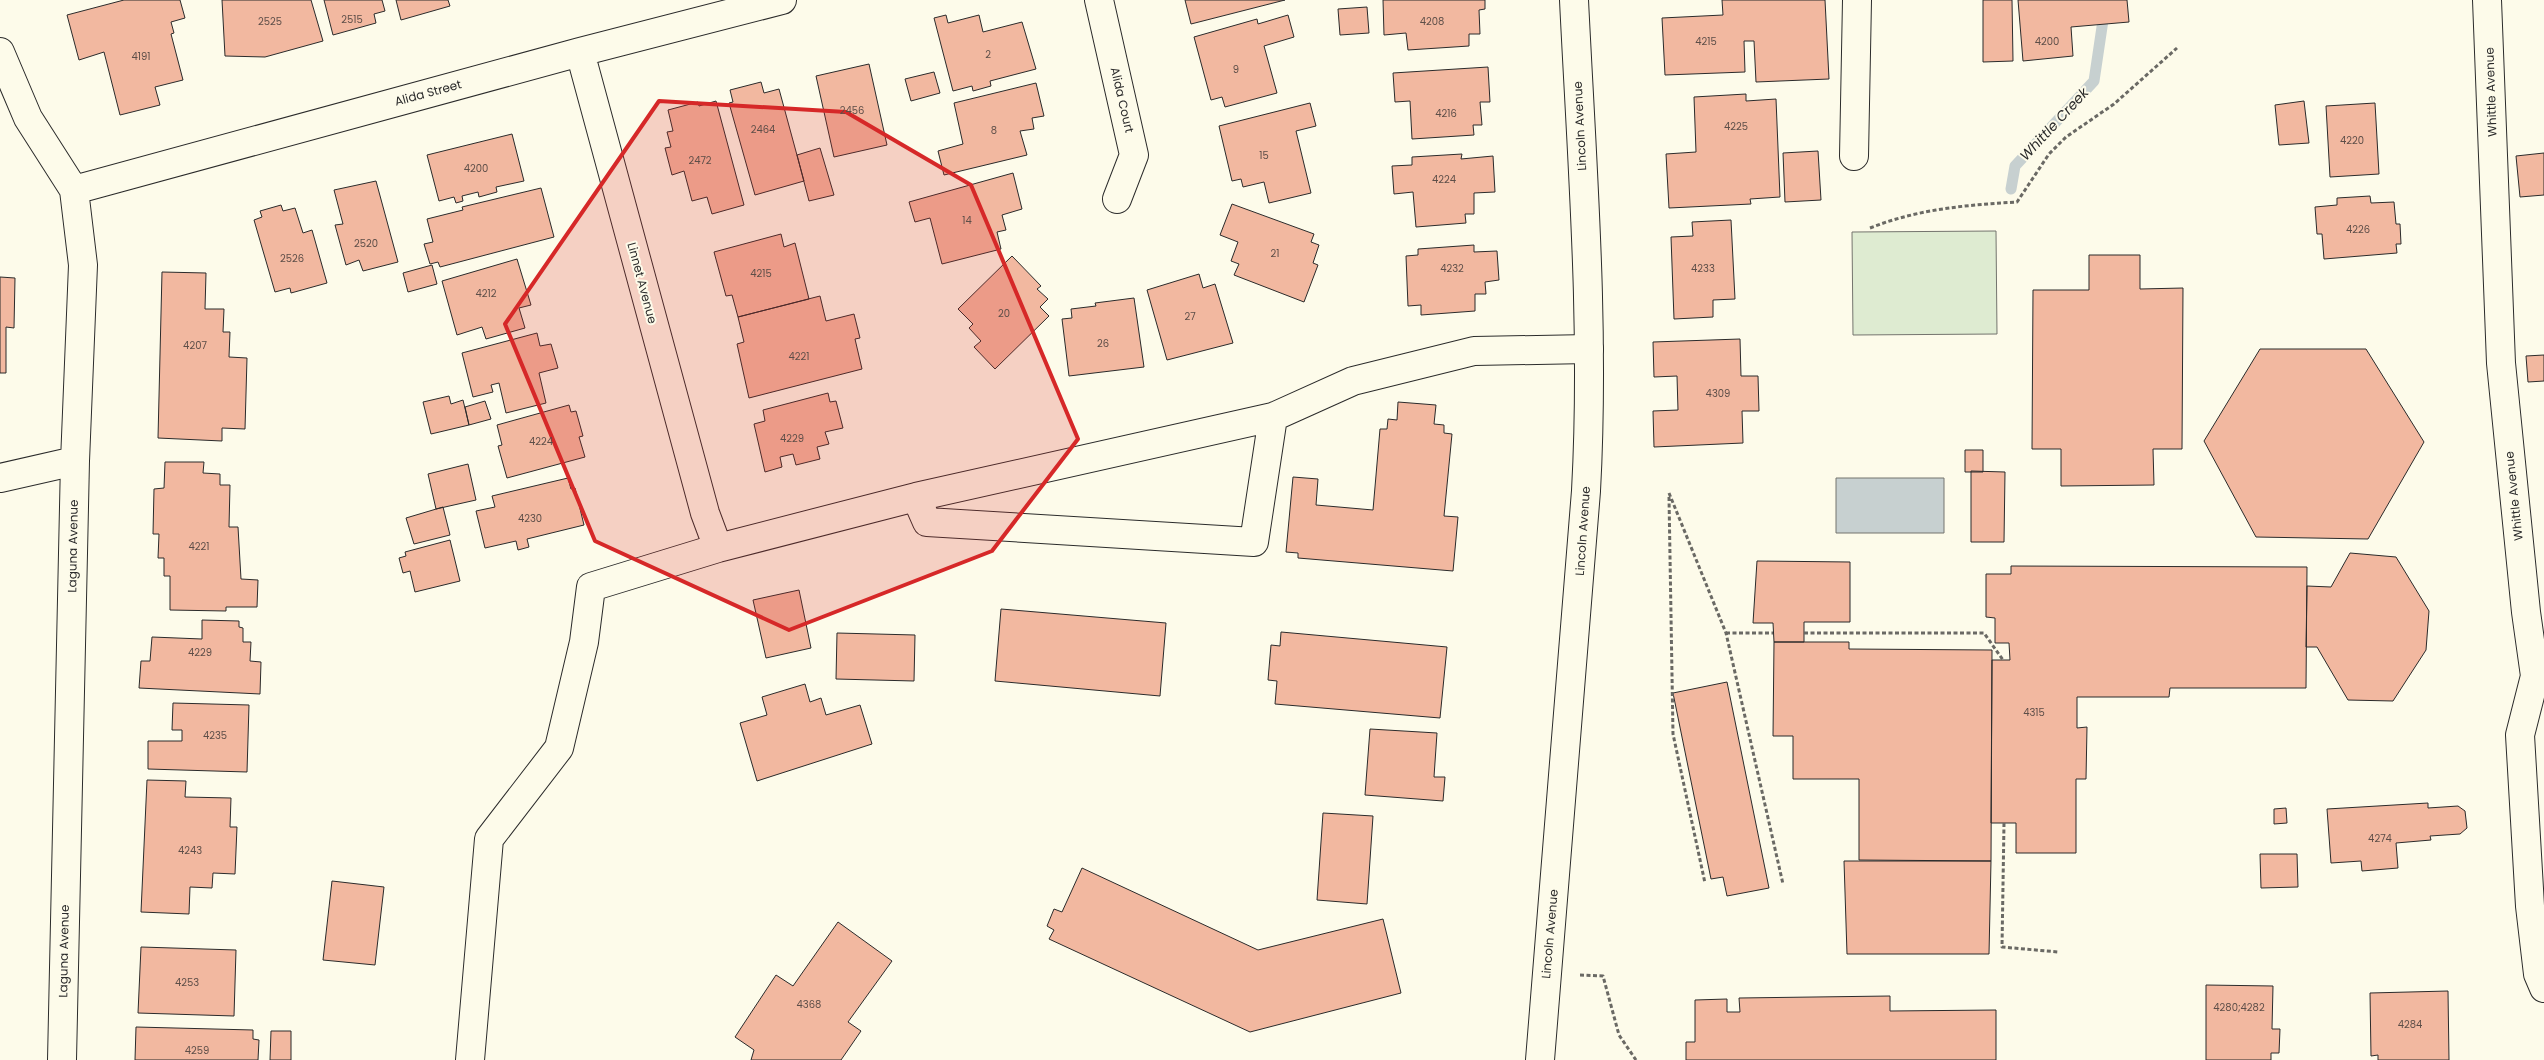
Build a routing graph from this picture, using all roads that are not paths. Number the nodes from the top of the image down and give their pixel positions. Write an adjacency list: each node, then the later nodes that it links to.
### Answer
1 (782, 0): 7 (street, Alida Street)
2 (1099, 0): 10 (street, Alida Court)
3 (1574, 0): 11 (street, Lincoln Avenue)
4 (1857, 0): 8 (street)
5 (2487, 0): 17 (street, Whittle Avenue)
6 (0, 52): 9 (street, Laguna Avenue)
7 (580, 52): 9 (street, Alida Street); 16 (street, Linnet Avenue)
8 (1854, 156)
9 (74, 190): 13 (street, Laguna Avenue)
10 (1117, 199)
11 (1590, 349): 12 (street); 21 (street, Lincoln Avenue)
12 (1273, 417): 15 (street); 15 (street)
13 (75, 461): 14 (street); 19 (street, Laguna Avenue)
14 (0, 478)
15 (916, 497): 16 (street)
16 (718, 548): 20 (street)
17 (2540, 673): 18 (street, Whittle Avenue)
18 (2544, 988)
19 (62, 1060)
20 (470, 1060)
21 (1540, 1060)

